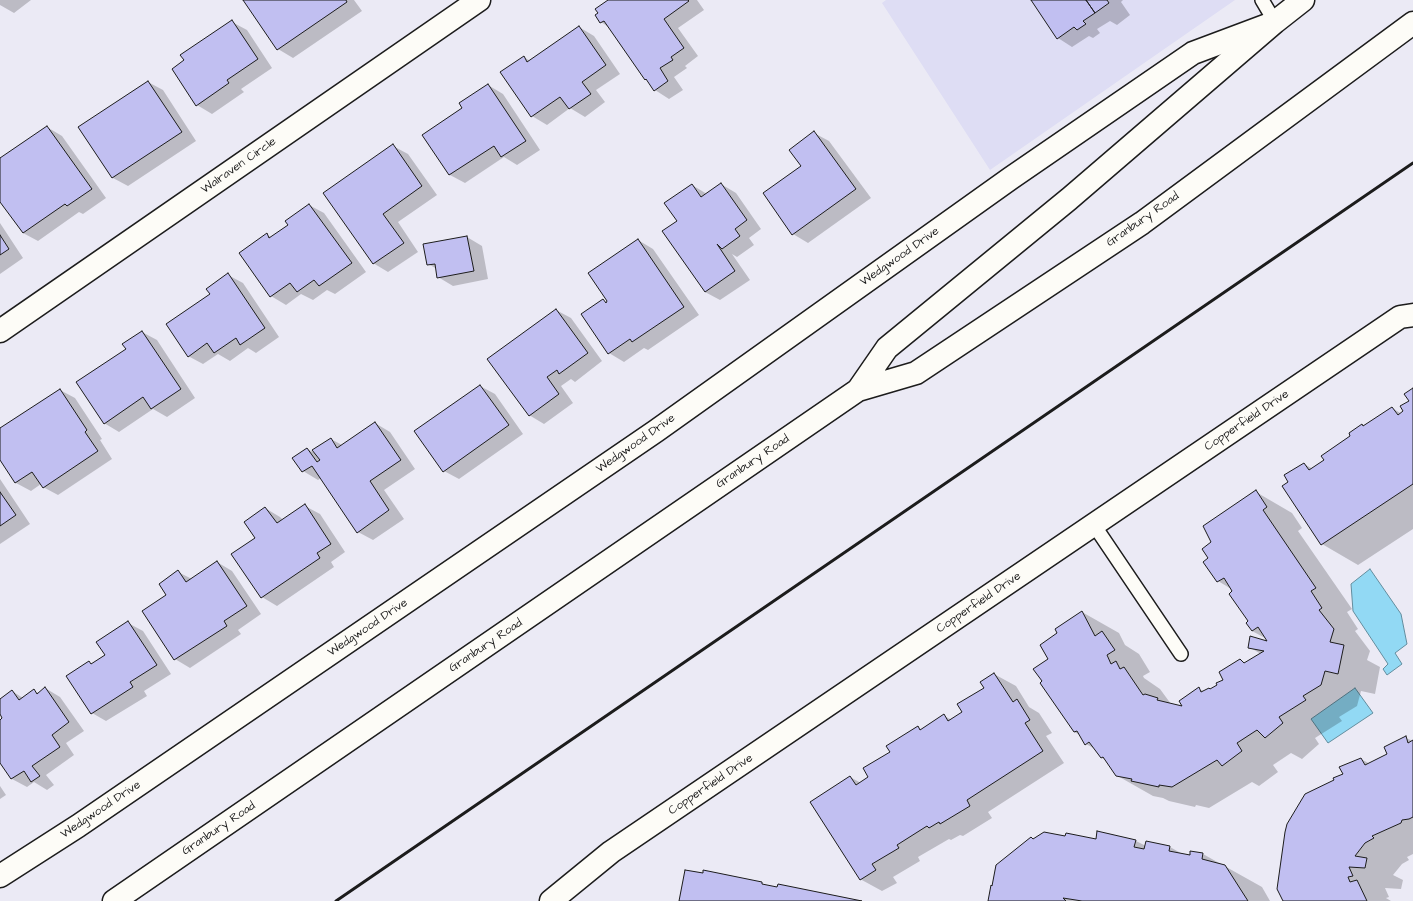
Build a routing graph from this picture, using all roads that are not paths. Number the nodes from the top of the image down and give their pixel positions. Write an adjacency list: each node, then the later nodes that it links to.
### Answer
1 (479, 0): 7 (street, Walraven Circle)
2 (1262, 0): 4 (lane)
3 (1304, 0): 4 (street, Granbury Road)
4 (1275, 22): 8 (street, Granbury Road); 11 (street, Wedgwood Drive)
5 (1413, 23): 8 (street, Granbury Road)
6 (1413, 315): 9 (street, Copperfield Drive)
7 (0, 331)
8 (858, 390): 12 (street, Granbury Road)
9 (1094, 525): 10 (lane); 13 (street, Copperfield Drive)
10 (1181, 654)
11 (0, 876)
12 (114, 901)
13 (551, 901)

